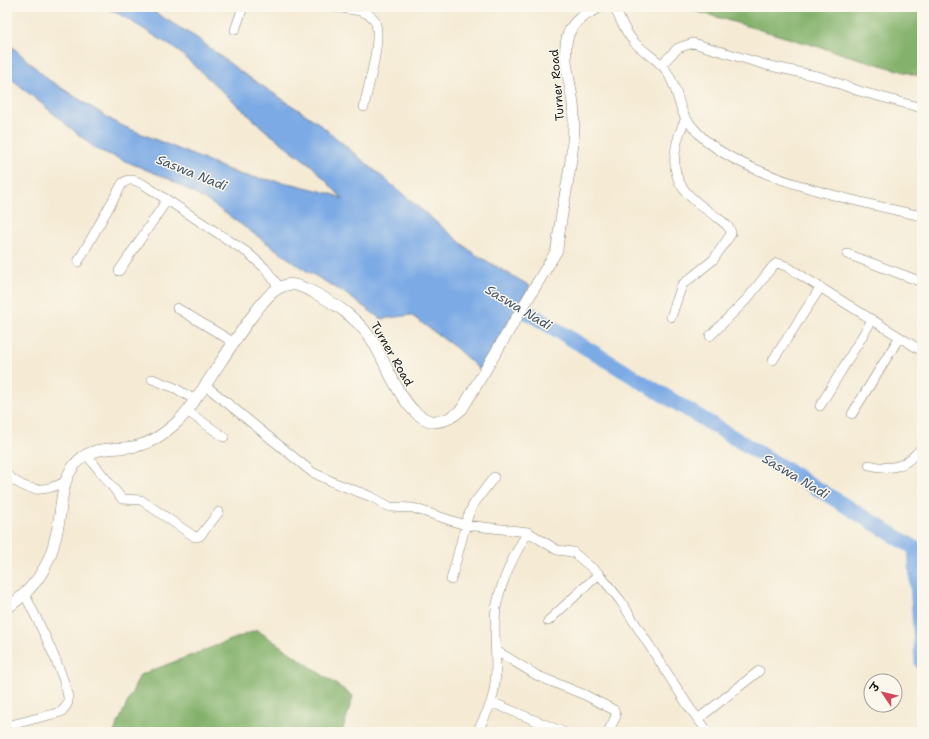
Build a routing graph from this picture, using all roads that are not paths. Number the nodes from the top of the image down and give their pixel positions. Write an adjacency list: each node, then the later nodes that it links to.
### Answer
1 (243, 7): 5 (street)
2 (334, 7): 7 (street)
3 (600, 7): 16 (main road, Turner Road)
4 (614, 7): 6 (street)
5 (235, 30)
6 (661, 65): 8 (street); 9 (street)
7 (364, 107)
8 (922, 108)
9 (686, 118): 11 (street); 19 (street)
10 (167, 200): 13 (street); 14 (street); 16 (street)
11 (922, 216)
12 (847, 254): 15 (street)
13 (78, 262)
14 (120, 271)
15 (922, 282)
16 (279, 287): 23 (main road)
17 (820, 288): 20 (street); 21 (street); 25 (street)
18 (177, 308): 23 (street)
19 (671, 317)
20 (872, 320): 22 (street); 29 (street)
21 (710, 336)
22 (899, 338): 24 (street); 31 (street)
23 (233, 342): 27 (main road)
24 (921, 349)
25 (773, 360)
26 (152, 379): 28 (street)
27 (205, 385): 28 (main road); 40 (street)
28 (195, 400): 30 (main road)
29 (820, 406)
30 (187, 411): 32 (street); 34 (main road)
31 (852, 414)
32 (224, 436)
33 (922, 447): 35 (street)
34 (86, 454): 38 (main road); 39 (street)
35 (869, 465)
36 (7, 475): 38 (street)
37 (494, 477): 40 (street)
38 (65, 482): 44 (main road)
39 (219, 512)
40 (465, 525): 41 (street); 43 (street)
41 (528, 532): 42 (street); 47 (street)
42 (599, 574): 46 (street); 50 (street)
43 (451, 580)
44 (25, 595): 45 (main road); 51 (street)
45 (7, 608)
46 (548, 621)
47 (496, 650): 49 (street); 54 (street)
48 (759, 671): 50 (street)
49 (491, 702): 52 (street); 53 (street)
50 (698, 719): 55 (street)
51 (7, 726)
52 (477, 732)
53 (563, 732)
54 (608, 732)
55 (708, 732)

